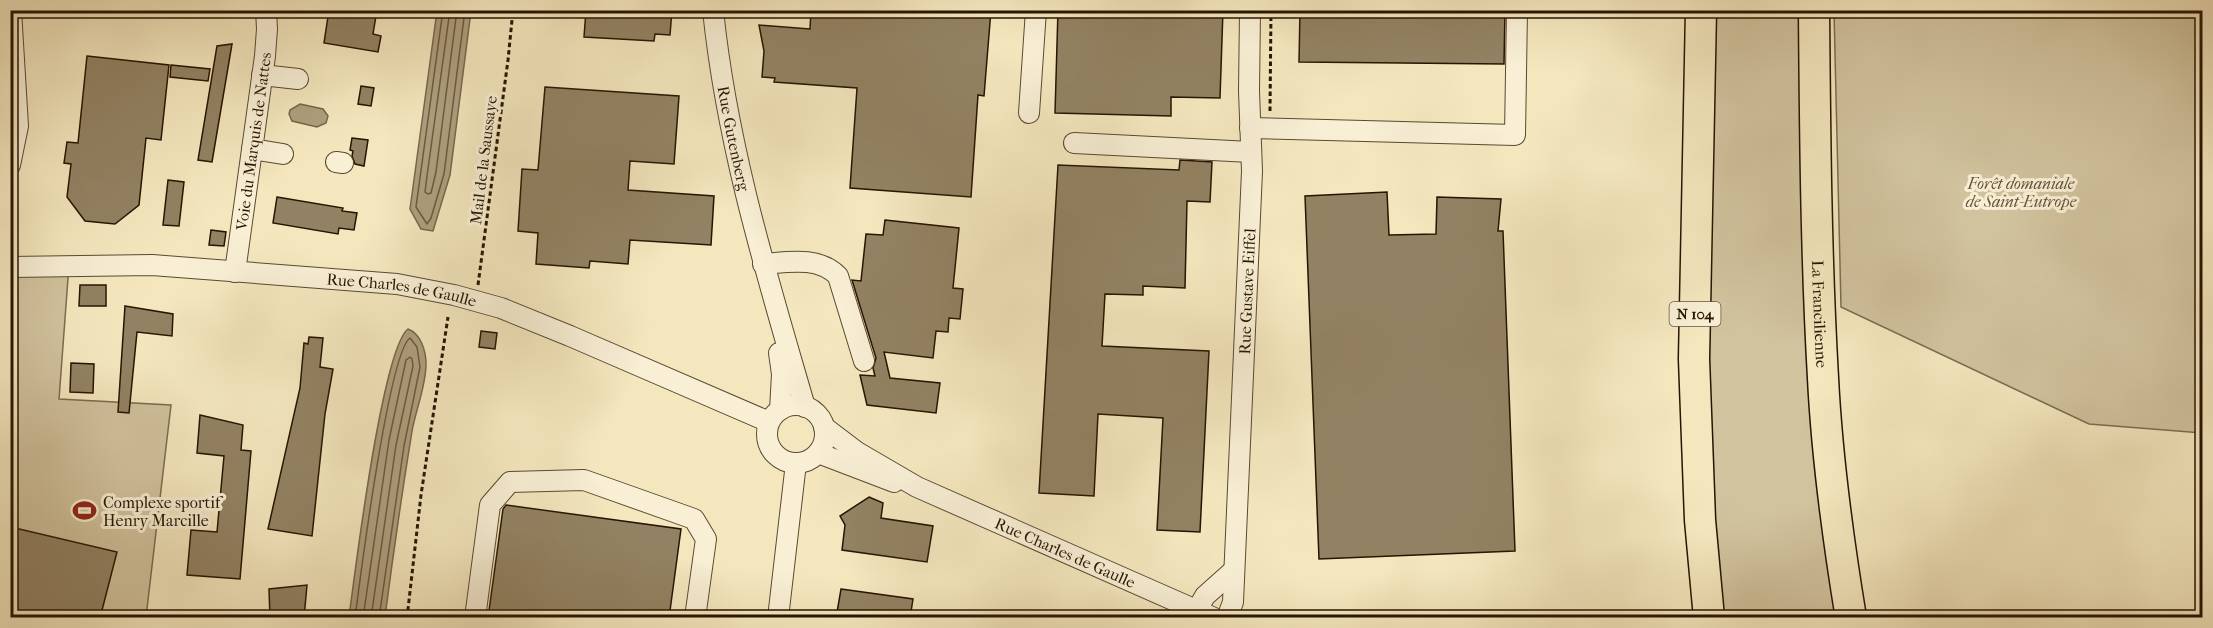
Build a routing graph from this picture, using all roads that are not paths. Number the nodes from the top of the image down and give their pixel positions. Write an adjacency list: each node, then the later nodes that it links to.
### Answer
1 (11, 10): 17 (street)
2 (266, 10): 9 (street, Voie du Marquis de Nattes)
3 (713, 10): 18 (street, Rue Gutenberg)
4 (1036, 10): 11 (street)
5 (1250, 10): 12 (street, Rue Gustave Eiffel)
6 (1517, 10): 12 (street)
7 (1701, 10): 33 (highway, N 104)
8 (1814, 10): 34 (highway, La Francilienne)
9 (262, 75): 10 (street); 14 (street, Voie du Marquis de Nattes)
10 (298, 79)
11 (1029, 113)
12 (1250, 128): 15 (street, Rue Gustave Eiffel)
13 (1074, 143): 15 (street)
14 (252, 150): 16 (street); 20 (street, Voie du Marquis de Nattes)
15 (1251, 152): 28 (street, Rue Gustave Eiffel)
16 (283, 154)
17 (10, 165)
18 (764, 264): 21 (street); 22 (street, Rue Gutenberg); 23 (street, Rue Gutenberg)
19 (10, 267): 20 (street, Rue Charles de Gaulle)
20 (235, 272): 23 (street, Rue Charles de Gaulle)
21 (864, 362)
22 (805, 407): 23 (street); 24 (street)
23 (775, 416): 26 (street)
24 (824, 427): 25 (street); 27 (street, Rue Charles de Gaulle)
25 (818, 453): 26 (street); 27 (street, Rue Charles de Gaulle)
26 (796, 463): 32 (street)
27 (917, 487): 29 (street, Rue Charles de Gaulle)
28 (1233, 571): 29 (street, Rue Gustave Eiffel); 29 (street)
29 (1212, 616)
30 (475, 618): 31 (street)
31 (695, 618)
32 (778, 618)
33 (1709, 618)
34 (1851, 618)

